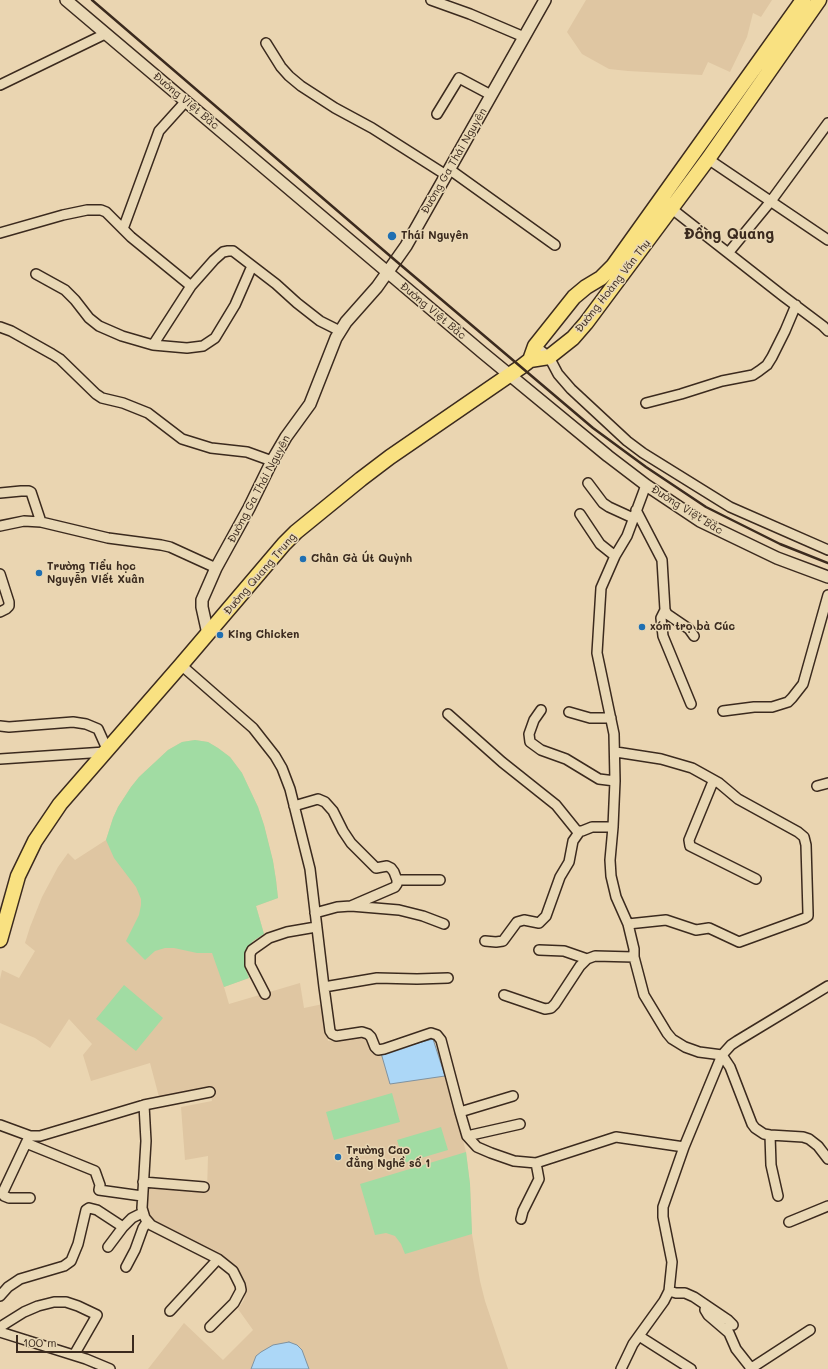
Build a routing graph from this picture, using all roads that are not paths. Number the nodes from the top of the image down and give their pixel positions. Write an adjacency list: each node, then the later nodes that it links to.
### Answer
1 (66, 0): 6 (street, Đường Việt Bắc)
2 (431, 0): 7 (street)
3 (545, 0): 7 (street, Đường Ga Thái Nguyên)
4 (803, 0): 9 (main road, Đường Hoàng Văn Thụ)
5 (819, 0): 10 (main road, Đường Hoàng Văn Thụ)
6 (105, 34): 11 (street); 13 (street, Đường Việt Bắc)
7 (524, 37): 12 (street, Đường Ga Thái Nguyên)
8 (266, 43): 17 (street)
9 (760, 61): 10 (main road); 34 (main road, Đường Hoàng Văn Thụ)
10 (772, 69): 16 (main road, Đường Hoàng Văn Thụ)
11 (0, 85)
12 (491, 95): 14 (street); 17 (street, Đường Ga Thái Nguyên)
13 (186, 101): 20 (street); 26 (street, Đường Việt Bắc)
14 (437, 114)
15 (828, 123): 18 (street)
16 (708, 159): 18 (street); 19 (main road, Đường Hoàng Văn Thụ)
17 (447, 172): 23 (street); 26 (street, Đường Ga Thái Nguyên)
18 (771, 201): 22 (street); 24 (street)
19 (672, 209): 24 (street); 35 (main road, Đường Hoàng Văn Thụ)
20 (123, 229): 21 (street); 28 (street)
21 (0, 233)
22 (828, 240)
23 (555, 246)
24 (729, 252): 29 (street)
25 (252, 266): 28 (street); 32 (street); 33 (street)
26 (388, 272): 32 (street, Đường Ga Thái Nguyên); 37 (street, Đường Việt Bắc)
27 (36, 274): 33 (street)
28 (192, 286): 33 (street)
29 (796, 305): 30 (street); 38 (street)
30 (826, 326)
31 (0, 328): 39 (street)
32 (340, 330): 39 (street, Đường Ga Thái Nguyên)
33 (153, 345)
34 (535, 346): 35 (street); 36 (main road, Đường Hoàng Văn Thụ)
35 (549, 357): 36 (main road, Đường Hoàng Văn Thụ); 47 (street)
36 (526, 363): 37 (main road, Đường Quang Trung)
37 (509, 375): 41 (street, Đường Việt Bắc); 55 (main road, Đường Quang Trung)
38 (646, 403)
39 (272, 460): 49 (street, Đường Ga Thái Nguyên)
40 (588, 483): 44 (street)
41 (646, 485): 44 (street); 51 (street, Đường Việt Bắc)
42 (0, 493): 45 (street)
43 (580, 514): 48 (street)
44 (635, 514): 48 (street); 53 (street)
45 (41, 522): 46 (street); 49 (street)
46 (0, 526)
47 (828, 550)
48 (616, 556): 63 (street)
49 (216, 568): 55 (street, Đường Ga Thái Nguyên)
50 (0, 574): 54 (street)
51 (828, 578)
52 (828, 595): 61 (street)
53 (665, 610): 56 (street); 58 (street)
54 (0, 612)
55 (208, 634): 57 (main road, Đường Quang Trung)
56 (694, 636)
57 (181, 665): 65 (main road, Đường Quang Trung); 72 (street)
58 (691, 704)
59 (541, 710): 68 (street)
60 (569, 712): 63 (street)
61 (723, 712)
62 (448, 714): 74 (street)
63 (611, 718): 66 (street)
64 (0, 726): 65 (street)
65 (106, 751): 67 (street); 83 (main road, Đường Quang Trung)
66 (616, 752): 68 (street); 69 (street)
67 (0, 759)
68 (615, 781): 73 (street)
69 (715, 782): 75 (street); 81 (street)
70 (828, 783): 71 (street)
71 (817, 786)
72 (294, 806): 76 (street); 79 (street)
73 (613, 827): 74 (street); 81 (street)
74 (580, 831): 84 (street)
75 (756, 879)
76 (398, 880): 77 (street); 78 (street)
77 (440, 880)
78 (351, 906): 79 (street); 80 (street)
79 (315, 913): 82 (street)
80 (444, 924)
81 (628, 924): 86 (street)
82 (316, 927): 90 (street); 91 (street)
83 (0, 940)
84 (485, 941)
85 (539, 950): 87 (street)
86 (634, 957): 87 (street); 93 (street)
87 (587, 959): 92 (street)
88 (448, 978): 90 (street)
89 (828, 986): 93 (street)
90 (324, 987): 97 (street)
91 (265, 994)
92 (504, 995)
93 (722, 1055): 100 (street); 103 (street)
94 (210, 1092): 96 (street)
95 (513, 1096): 97 (street)
96 (144, 1105): 102 (street); 106 (street)
97 (460, 1112): 101 (street)
98 (520, 1124): 101 (street)
99 (0, 1125): 102 (street)
100 (770, 1135): 104 (street); 109 (street)
101 (467, 1136): 105 (street)
102 (28, 1140): 108 (street); 110 (street)
103 (684, 1147): 105 (street); 120 (street)
104 (828, 1159)
105 (536, 1163): 113 (street)
106 (143, 1182): 107 (street); 108 (street)
107 (204, 1187)
108 (142, 1196): 112 (street)
109 (778, 1196)
110 (30, 1198)
111 (828, 1206): 115 (street)
112 (142, 1213): 114 (street); 116 (street)
113 (521, 1219)
114 (147, 1222): 118 (street); 119 (street)
115 (789, 1222)
116 (123, 1227): 117 (street); 121 (street)
117 (108, 1247)
118 (218, 1259): 123 (street); 126 (street)
119 (126, 1267)
120 (669, 1291): 122 (street); 129 (street)
121 (0, 1296)
122 (706, 1305): 124 (street); 131 (street)
123 (170, 1311)
124 (733, 1325)
125 (0, 1327): 130 (street)
126 (210, 1327)
127 (810, 1330): 131 (street)
128 (0, 1332): 130 (street)
129 (639, 1336): 133 (street); 134 (street)
130 (74, 1355): 132 (street)
131 (755, 1368)
132 (110, 1369)
133 (621, 1369)
134 (691, 1369)

